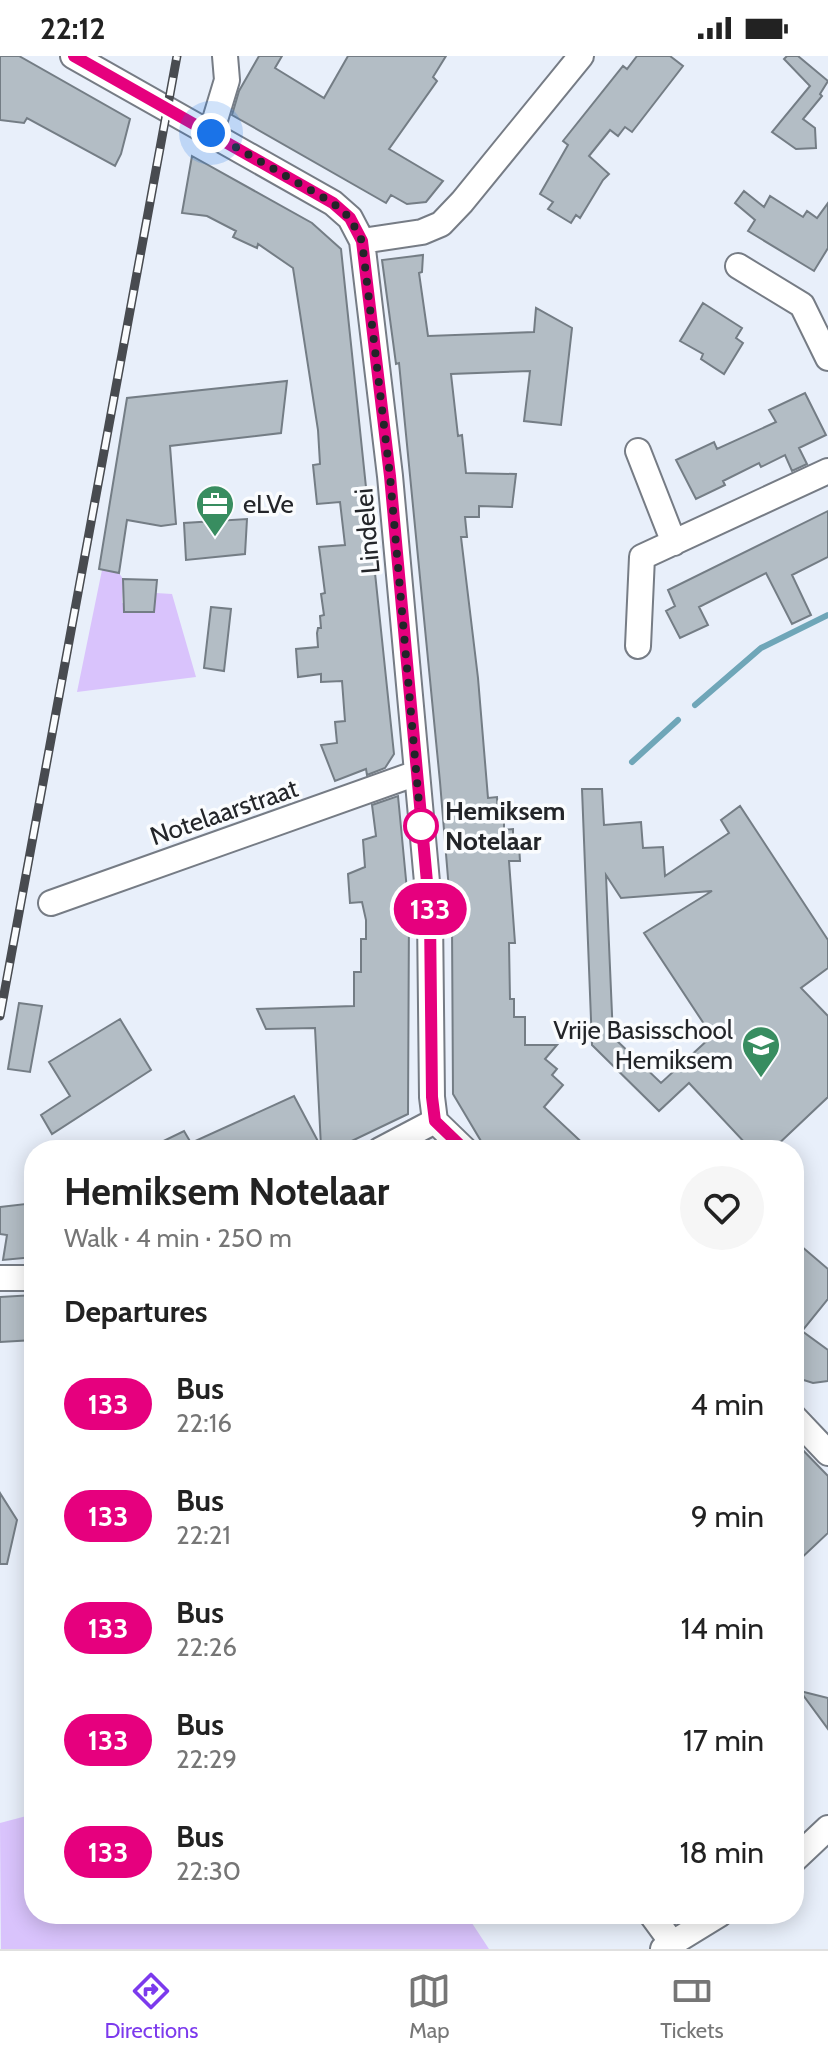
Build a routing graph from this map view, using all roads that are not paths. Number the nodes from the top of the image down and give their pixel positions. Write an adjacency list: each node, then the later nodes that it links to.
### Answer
1 (73, 56): 4 (street, Lindelei)
2 (225, 56): 4 (street)
3 (581, 56): 5 (street)
4 (211, 133): 5 (street, Lindelei)
5 (362, 241): 12 (street, Lindelei)
6 (738, 266): 7 (street)
7 (828, 358)
8 (638, 451): 10 (street)
9 (828, 471): 10 (street)
10 (674, 543): 11 (street)
11 (638, 646)
12 (417, 773): 13 (street, Notelaarstraat); 14 (street, Lindelei)
13 (51, 903)
14 (435, 1121): 15 (street); 16 (street)
15 (399, 1140)
16 (455, 1140)
17 (0, 1278): 18 (street)
18 (24, 1278)
19 (804, 1428): 20 (street)
20 (828, 1453)
21 (828, 1828): 22 (street)
22 (804, 1851)
23 (656, 1924): 25 (street)
24 (704, 1924): 25 (street)
25 (668, 1947)

